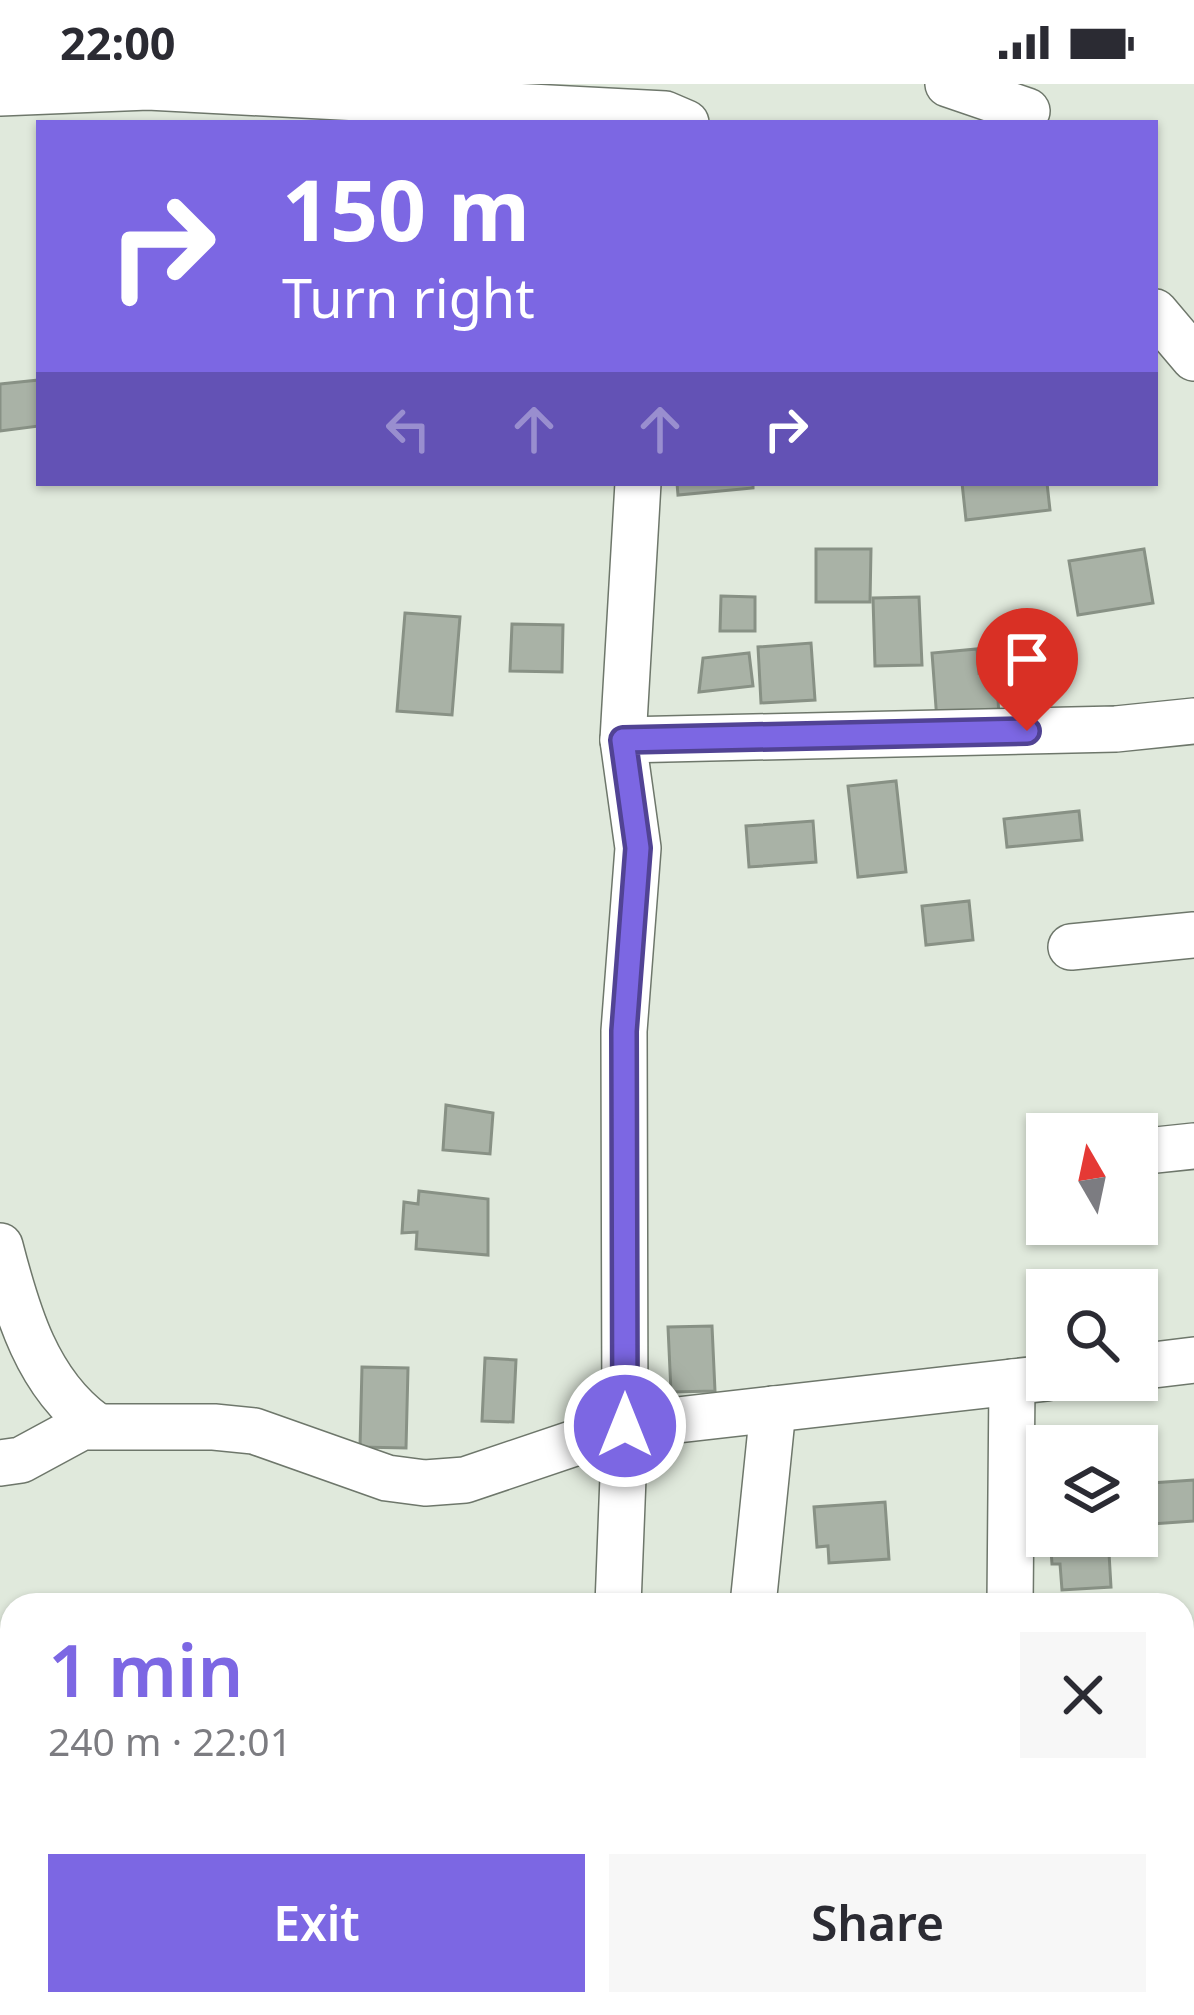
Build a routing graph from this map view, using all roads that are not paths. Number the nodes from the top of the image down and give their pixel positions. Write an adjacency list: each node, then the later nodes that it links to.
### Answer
1 (948, 84): 4 (street)
2 (0, 93): 3 (street)
3 (670, 111)
4 (1027, 111)
5 (1170, 316): 6 (street)
6 (1194, 358)
7 (638, 486): 9 (street)
8 (1194, 721): 9 (street)
9 (623, 740): 21 (street)
10 (1194, 935): 11 (street)
11 (1071, 946)
12 (1194, 1146): 13 (street)
13 (1158, 1150)
14 (0, 1246): 20 (street)
15 (1194, 1360): 16 (street)
16 (1158, 1364)
17 (1026, 1380): 19 (street)
18 (1027, 1401): 25 (street)
19 (773, 1409): 21 (street); 24 (street)
20 (95, 1425): 21 (street); 22 (street)
21 (625, 1426): 23 (street)
22 (0, 1463)
23 (618, 1593)
24 (754, 1593)
25 (1011, 1593)

